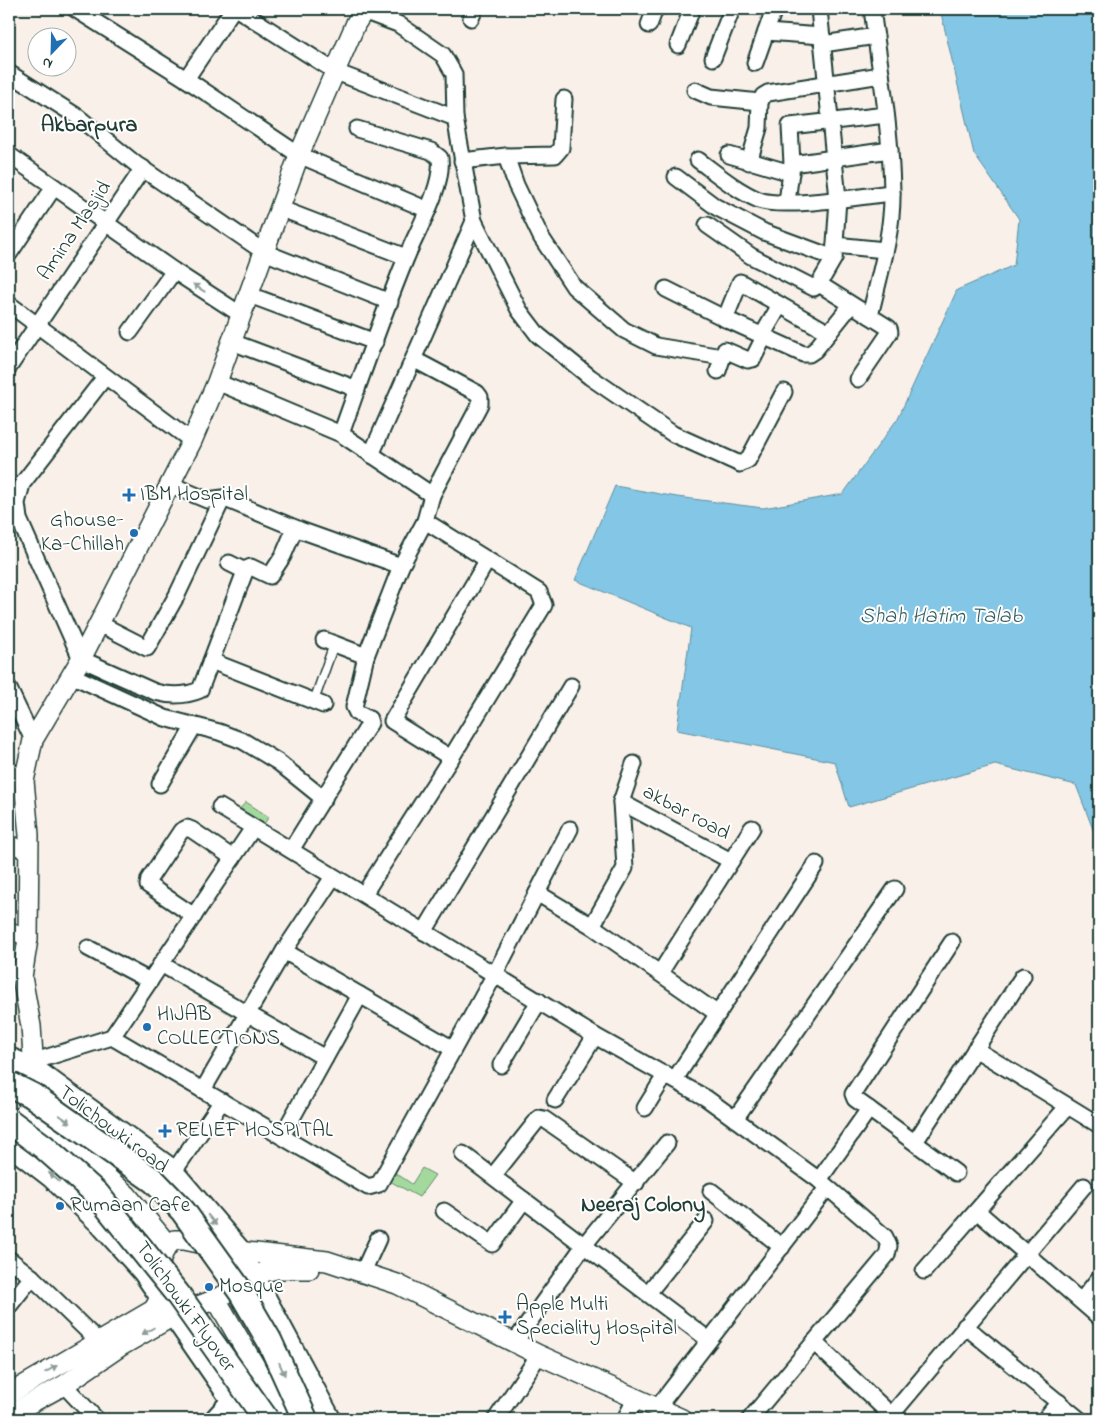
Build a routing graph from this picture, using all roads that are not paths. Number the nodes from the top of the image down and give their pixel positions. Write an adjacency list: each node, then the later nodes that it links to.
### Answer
1 (75, 9): 20 (street)
2 (235, 9): 17 (street); 20 (street)
3 (655, 9): 10 (street)
4 (692, 9): 14 (street)
5 (732, 9): 15 (street)
6 (774, 9): 11 (street)
7 (819, 9): 13 (street)
8 (872, 9): 12 (street)
9 (364, 10): 17 (street); 26 (street)
10 (649, 25)
11 (766, 32): 13 (street); 16 (street)
12 (876, 36): 13 (street); 19 (street)
13 (823, 40): 21 (street)
14 (678, 45)
15 (713, 58)
16 (755, 63)
17 (336, 72): 26 (street); 30 (street)
18 (9, 73): 38 (street)
19 (881, 75): 21 (street); 25 (street)
20 (186, 79): 30 (street)
21 (828, 85): 24 (street); 27 (street)
22 (695, 90): 24 (street)
23 (564, 99): 33 (street)
24 (760, 102): 37 (street)
25 (886, 115): 27 (street); 29 (street)
26 (455, 118): 36 (street)
27 (832, 123): 34 (street); 39 (street)
28 (356, 129): 46 (street)
29 (890, 150): 34 (street); 42 (street)
30 (299, 155): 45 (street); 46 (street)
31 (729, 155): 37 (street)
32 (9, 156): 41 (street)
33 (506, 156): 36 (street); 69 (street)
34 (835, 159): 39 (street); 43 (street)
35 (698, 160): 44 (street)
36 (462, 161): 47 (street)
37 (749, 162): 39 (street)
38 (143, 168): 48 (street, Amina Masjid); 51 (street)
39 (792, 169): 44 (street)
40 (676, 177): 52 (street)
41 (54, 187): 48 (street); 53 (street)
42 (892, 193): 43 (street); 50 (street)
43 (838, 199): 44 (street); 52 (street)
44 (787, 202)
45 (279, 208): 51 (street); 54 (street)
46 (428, 210): 54 (street)
47 (474, 221): 72 (street); 78 (street)
48 (107, 223): 55 (street); 66 (street, Amina Masjid)
49 (707, 225): 56 (street)
50 (885, 250): 52 (street); 64 (street)
51 (264, 252): 58 (street); 59 (street)
52 (834, 252): 56 (street)
53 (9, 254)
54 (406, 257): 59 (street)
55 (174, 271): 63 (street, one-way to 55); 67 (street)
56 (819, 284): 62 (street)
57 (666, 289): 65 (street)
58 (247, 294): 63 (street); 71 (street)
59 (390, 302): 71 (street)
60 (9, 304): 66 (street)
61 (780, 305): 65 (street); 68 (street); 69 (street)
62 (851, 305): 64 (street); 68 (street)
63 (240, 314): 70 (street)
64 (870, 316): 75 (street)
65 (725, 319): 69 (street)
66 (36, 326): 73 (street, Amina Masjid); 74 (street)
67 (130, 332)
68 (828, 333): 69 (street)
69 (763, 336)
70 (232, 342): 76 (street); 77 (street)
71 (375, 342): 77 (street)
72 (415, 360): 81 (street); 83 (street)
73 (9, 367)
74 (105, 377): 80 (street); 94 (street)
75 (858, 379)
76 (217, 382): 79 (street); 80 (street)
77 (357, 389): 79 (street)
78 (784, 392)
79 (341, 434): 81 (street)
80 (192, 441): 82 (street)
81 (371, 455): 83 (street)
82 (169, 484): 84 (street); 91 (street)
83 (432, 495): 85 (street)
84 (223, 498): 86 (street); 91 (street)
85 (425, 521): 87 (street); 89 (street)
86 (295, 528): 89 (street); 90 (street)
87 (487, 561): 102 (street); 102 (street)
88 (228, 563): 90 (street)
89 (401, 566): 93 (street)
90 (245, 572): 95 (street)
91 (98, 623): 94 (street)
92 (329, 642): 93 (street); 99 (lane)
93 (366, 656): 106 (street)
94 (81, 660): 95 (street); 96 (street)
95 (211, 661): 99 (street)
96 (71, 676): 100 (street); 101 (street)
97 (571, 686): 125 (street)
98 (9, 689): 101 (street)
99 (318, 703)
100 (194, 726): 105 (street); 106 (street)
101 (33, 740): 104 (street)
102 (452, 758): 121 (street)
103 (634, 764): 107 (street)
104 (16, 775): 114 (street)
105 (160, 784)
106 (324, 799): 113 (street)
107 (621, 802): 116 (street, akbar road); 123 (street)
108 (220, 807): 109 (street)
109 (253, 828): 113 (street); 115 (street)
110 (752, 828): 116 (street)
111 (570, 829): 120 (street)
112 (9, 843): 114 (street)
113 (291, 850): 118 (street)
114 (27, 852): 126 (street)
115 (233, 858): 122 (street); 122 (street)
116 (731, 861): 131 (street)
117 (816, 864): 139 (street)
118 (333, 876): 121 (street); 129 (street)
119 (895, 889): 156 (street)
120 (537, 893): 123 (street); 133 (street)
121 (364, 894): 125 (street)
122 (194, 916): 130 (street)
123 (592, 926): 131 (street)
124 (9, 930): 126 (street)
125 (424, 932): 133 (street)
126 (28, 939): 132 (street)
127 (952, 942): 154 (street)
128 (88, 948): 135 (street)
129 (284, 952): 136 (street); 138 (street)
130 (161, 964): 135 (street); 138 (street)
131 (660, 973): 139 (street)
132 (15, 974): 145 (street)
133 (495, 974): 137 (street); 142 (street)
134 (1023, 976): 143 (street)
135 (150, 981): 141 (street)
136 (360, 995): 142 (street); 144 (street)
137 (539, 1001): 140 (street); 146 (street)
138 (248, 1013): 144 (street); 149 (street)
139 (718, 1014): 147 (street)
140 (595, 1036): 147 (street); 150 (street)
141 (112, 1037): 145 (street); 149 (street)
142 (453, 1049): 159 (street)
143 (976, 1049): 152 (street); 161 (street)
144 (325, 1058): 159 (street)
145 (25, 1064): 155 (street); 164 (main road, Tolichowki road)
146 (501, 1065)
147 (671, 1077): 153 (street); 156 (street)
148 (9, 1084): 215 (main road, one-way to 215, bridge)
149 (203, 1090): 151 (street)
150 (555, 1100)
151 (222, 1101): 159 (street); 164 (street)
152 (1067, 1107): 157 (street); 173 (street)
153 (645, 1108)
154 (869, 1109): 161 (street); 168 (street)
155 (18, 1116): 158 (street); 177 (street); 208 (main road, Tolichowki Flyover, bridge)
156 (735, 1119): 168 (street)
157 (1099, 1125)
158 (9, 1135)
159 (282, 1136)
160 (9, 1142): 189 (main road, one-way to 160)
161 (915, 1142): 165 (street)
162 (667, 1143): 167 (street)
163 (463, 1154): 166 (street)
164 (169, 1170): 179 (main road, Tolichowki road, one-way to 179)
165 (956, 1173)
166 (492, 1176): 167 (street); 171 (street)
167 (636, 1183): 176 (street)
168 (823, 1184): 178 (street); 198 (street)
169 (1084, 1186): 180 (street)
170 (711, 1191): 178 (street)
171 (524, 1200): 172 (street); 176 (street)
172 (444, 1211)
173 (977, 1211): 180 (street); 183 (street)
174 (706, 1221): 188 (street)
175 (378, 1239): 184 (street)
176 (584, 1244): 188 (street); 199 (street)
177 (168, 1245): 179 (street); 189 (street)
178 (782, 1247): 196 (street)
179 (238, 1251): 182 (street); 186 (main road, Tolichowki road)
180 (1027, 1253): 191 (street); 195 (street)
181 (9, 1259): 185 (street)
182 (339, 1266): 184 (street); 186 (street)
183 (924, 1270)
184 (362, 1274): 199 (street)
185 (32, 1277): 192 (street); 197 (street)
186 (253, 1277): 190 (street); 201 (main road, Tolichowki road)
187 (1099, 1278): 191 (street)
188 (648, 1294): 196 (street)
189 (161, 1296): 193 (main road); 197 (street)
190 (216, 1299): 193 (street); 208 (street)
191 (1081, 1301): 194 (street)
192 (9, 1306)
193 (175, 1315): 202 (street, one-way to 202); 204 (main road)
194 (1099, 1317)
195 (965, 1326): 206 (street); 210 (street)
196 (708, 1340): 207 (street)
197 (98, 1341): 203 (street, one-way to 197)
198 (814, 1342): 210 (street); 220 (street)
199 (514, 1343): 200 (street)
200 (539, 1355): 205 (street); 217 (street)
201 (307, 1381): 208 (main road); 216 (main road, Tolichowki road)
202 (64, 1385): 209 (street); 211 (street)
203 (9, 1394)
204 (232, 1397): 212 (street); 213 (main road)
205 (636, 1398): 207 (street); 218 (street)
206 (1059, 1402): 221 (street); 222 (street)
207 (657, 1408): 219 (street)
208 (271, 1412): 214 (main road)
209 (9, 1415)
210 (889, 1417)
211 (96, 1419)
212 (212, 1419)
213 (247, 1419)
214 (257, 1419)
215 (305, 1419)
216 (328, 1419)
217 (496, 1419)
218 (625, 1419)
219 (682, 1419)
220 (750, 1419)
221 (1045, 1419)
222 (1080, 1419)

